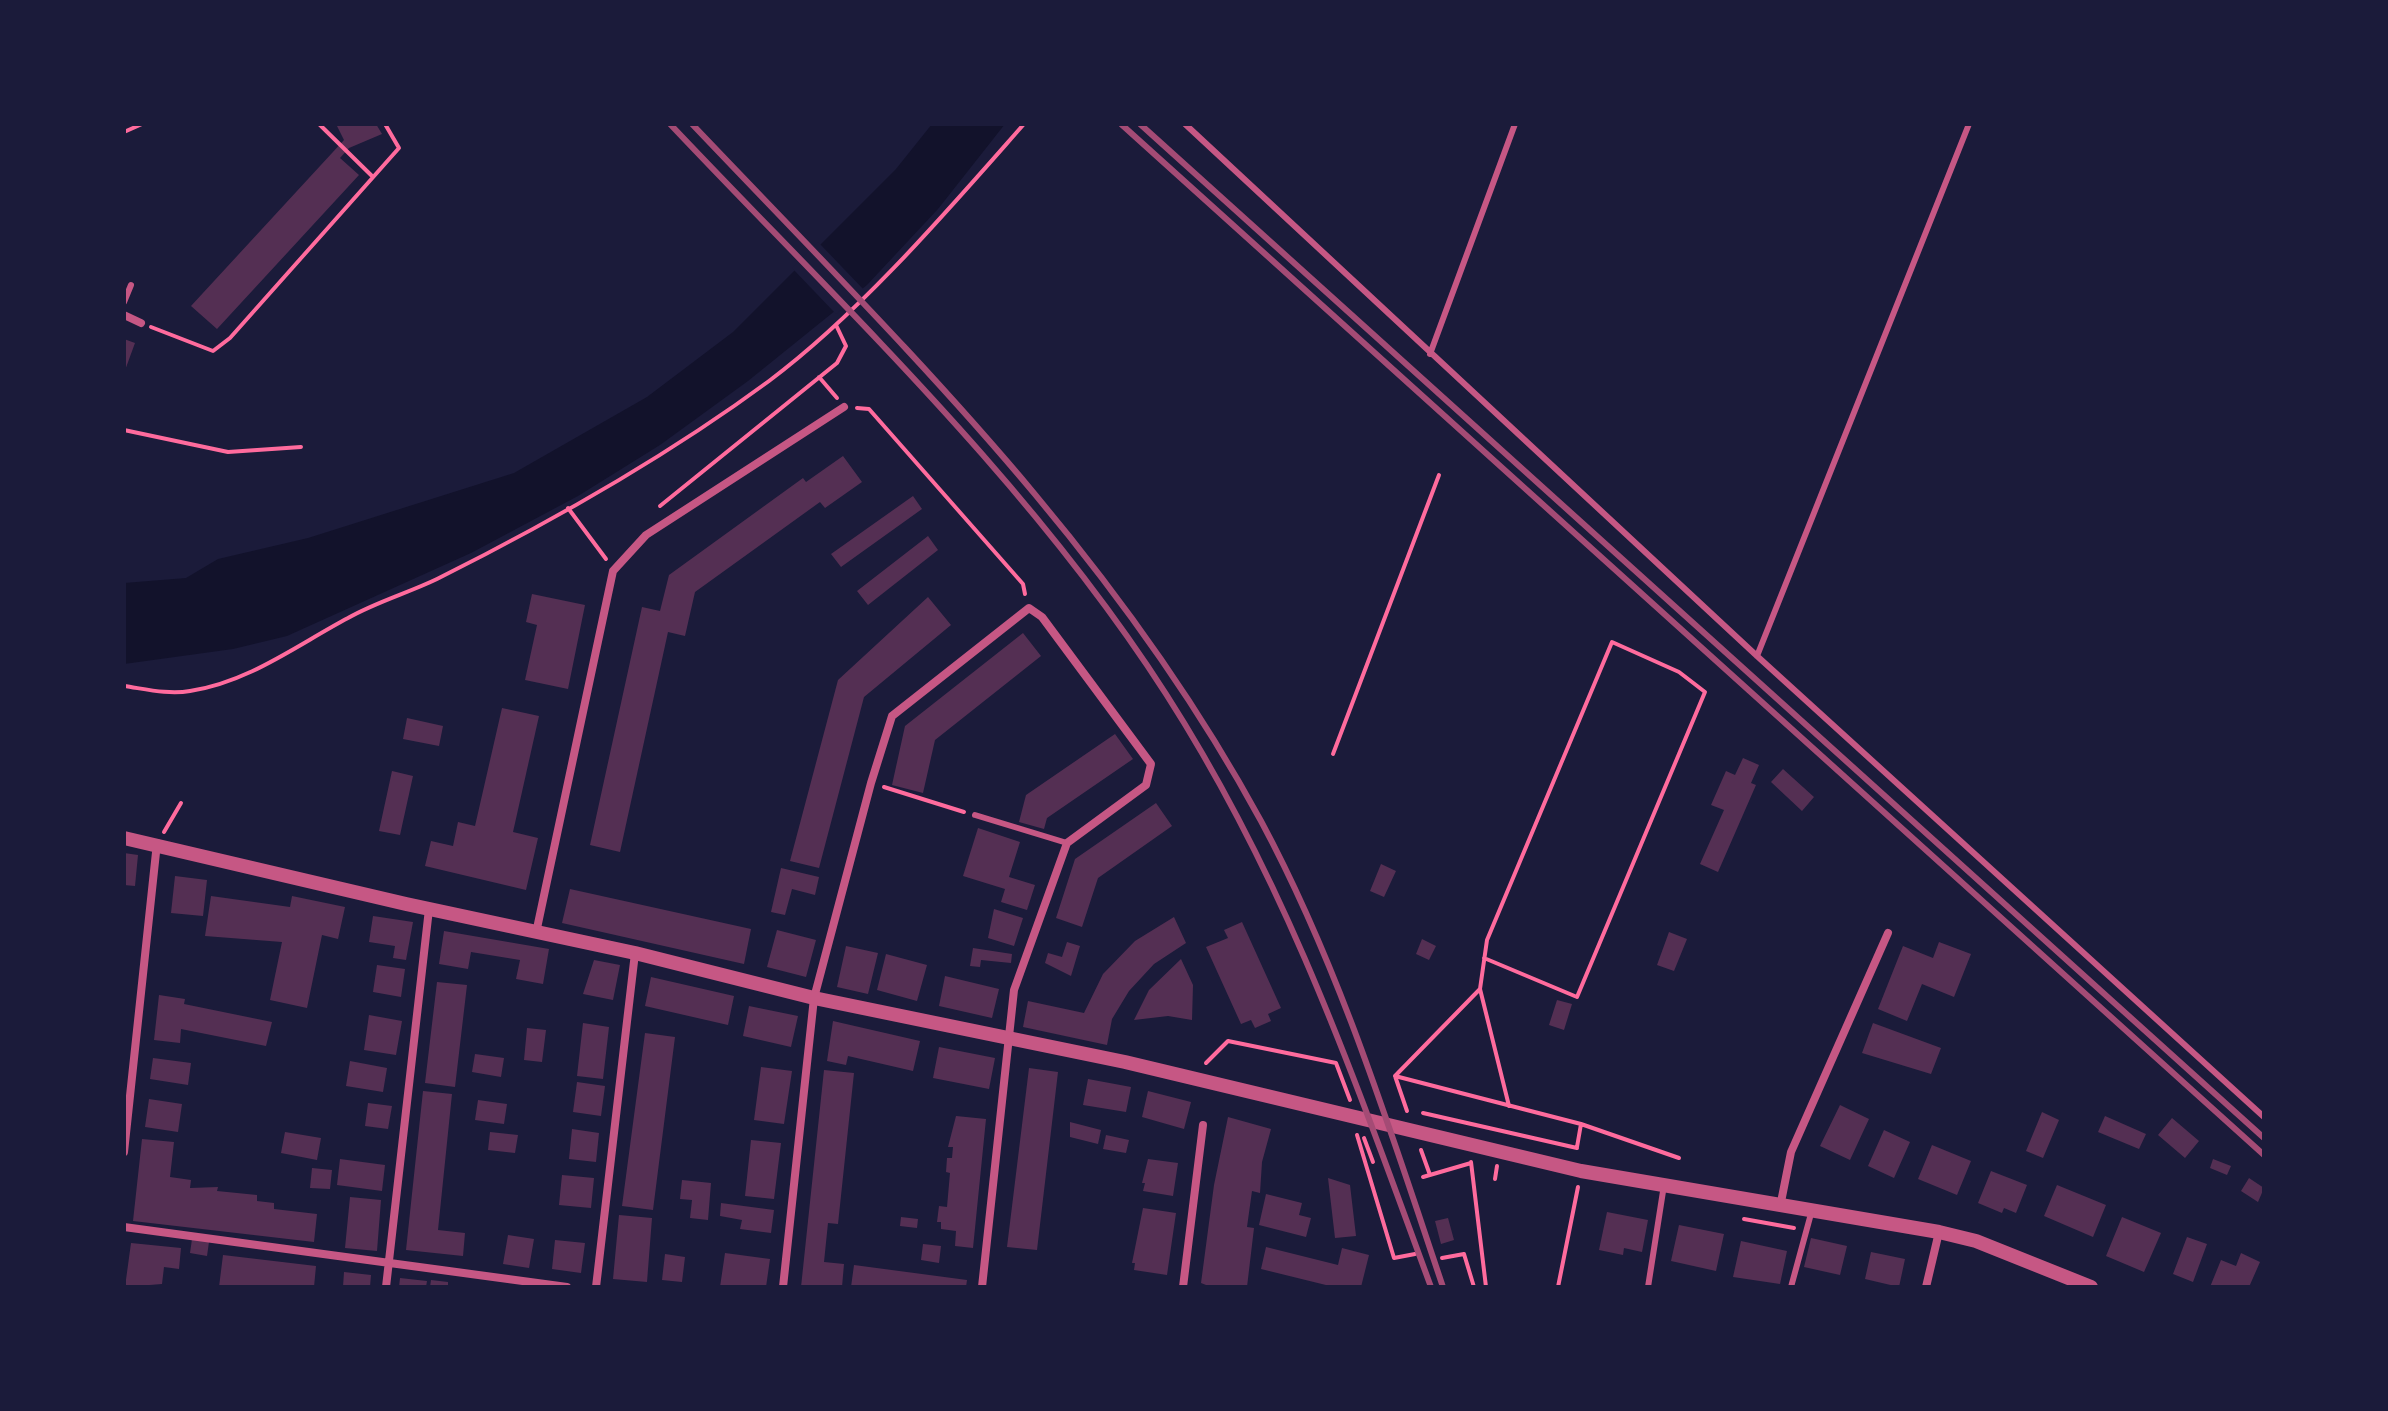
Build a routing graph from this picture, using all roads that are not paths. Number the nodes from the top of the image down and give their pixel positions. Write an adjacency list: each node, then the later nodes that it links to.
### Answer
1 (1185, 124): 8 (lane)
2 (1515, 124): 8 (lane)
3 (1969, 124): 10 (lane)
4 (131, 285): 5 (lane)
5 (124, 302)
6 (124, 315): 7 (street)
7 (141, 323)
8 (1430, 354): 10 (lane)
9 (844, 407): 16 (street)
10 (1757, 656): 21 (lane)
11 (975, 815): 14 (lane)
12 (124, 838): 13 (street)
13 (157, 843): 15 (street); 23 (street)
14 (1067, 843): 19 (street); 20 (street)
15 (429, 909): 16 (street); 29 (street)
16 (536, 933): 18 (street)
17 (1888, 933): 25 (street)
18 (635, 953): 19 (street); 32 (street)
19 (814, 998): 20 (street); 33 (street)
20 (1007, 1039): 24 (street); 34 (street)
21 (2264, 1117)
22 (1203, 1125): 35 (street)
23 (124, 1152)
24 (1664, 1185): 25 (street); 36 (lane)
25 (1781, 1202): 26 (street)
26 (1812, 1209): 28 (street); 37 (lane)
27 (124, 1227): 29 (street)
28 (1939, 1232): 38 (street); 39 (street)
29 (389, 1263): 30 (street); 31 (street)
30 (386, 1287)
31 (567, 1287)
32 (596, 1287)
33 (783, 1287)
34 (982, 1287)
35 (1183, 1287)
36 (1648, 1287)
37 (1791, 1287)
38 (1926, 1287)
39 (2091, 1287)

